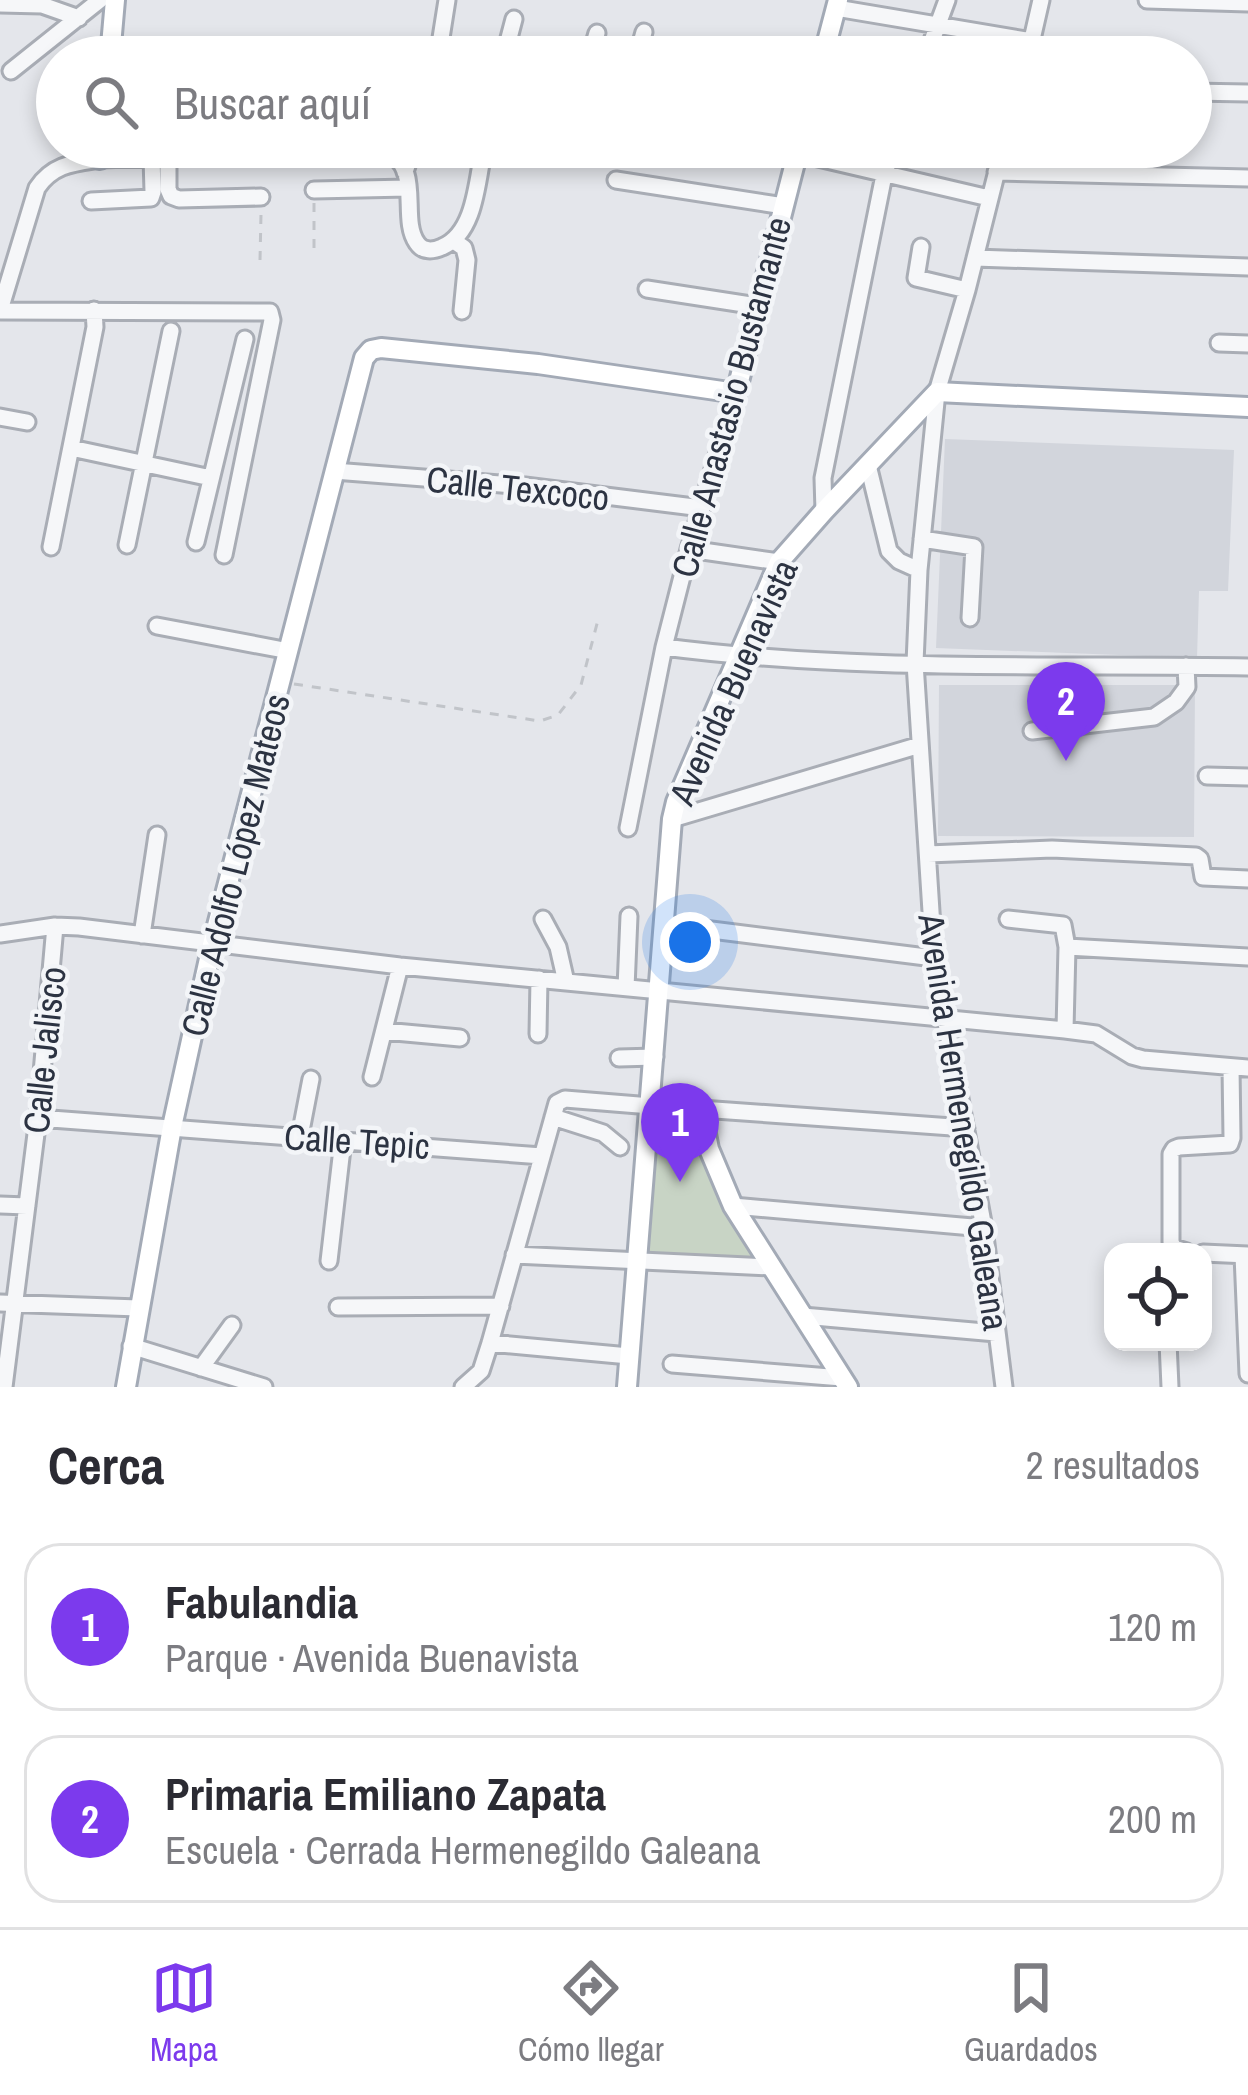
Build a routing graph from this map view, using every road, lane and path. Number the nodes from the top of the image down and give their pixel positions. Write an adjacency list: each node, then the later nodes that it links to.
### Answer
1 (100, 0): 11 (street)
2 (115, 0): 17 (main road)
3 (447, 0): 18 (street)
4 (947, 0): 13 (street)
5 (1041, 0): 25 (street)
6 (1147, 0): 8 (street)
7 (40, 3): 9 (street); 11 (street)
8 (1248, 3)
9 (0, 4)
10 (837, 4): 13 (street); 22 (main road)
11 (80, 18): 16 (street)
12 (514, 19): 19 (street)
13 (938, 25): 23 (street); 24 (street)
14 (644, 32): 21 (street)
15 (597, 33): 20 (street)
16 (56, 36)
17 (112, 36)
18 (441, 36)
19 (510, 36)
20 (596, 36)
21 (643, 36)
22 (829, 36)
23 (934, 36)
24 (980, 36)
25 (1033, 36)
26 (36, 51): 27 (street)
27 (10, 70)
28 (1212, 92): 29 (street)
29 (1248, 93)
30 (59, 168): 59 (street)
31 (158, 168): 48 (street)
32 (163, 168): 46 (street)
33 (402, 168): 43 (street)
34 (409, 168): 43 (street)
35 (479, 168): 50 (street)
36 (794, 168): 49 (main road, Calle Anastasio Bustamante)
37 (860, 168): 41 (street)
38 (886, 168): 41 (street)
39 (997, 168): 40 (street, Avenida Hermenegildo Galeana)
40 (996, 172): 42 (street); 47 (street, Avenida Hermenegildo Galeana)
41 (884, 175): 47 (street); 77 (street)
42 (1248, 178)
43 (407, 180): 45 (street); 50 (street)
44 (616, 180): 49 (street)
45 (314, 190): 52 (path)
46 (261, 197): 54 (path)
47 (989, 198): 53 (street, Avenida Hermenegildo Galeana)
48 (92, 202)
49 (784, 206): 58 (main road, Calle Anastasio Bustamante)
50 (454, 241): 61 (street)
51 (921, 247): 57 (street)
52 (314, 256)
53 (975, 258): 55 (street); 57 (street, Avenida Hermenegildo Galeana)
54 (260, 260)
55 (1248, 267)
56 (647, 290): 58 (street)
57 (967, 290): 66 (street, Avenida Hermenegildo Galeana)
58 (757, 306): 67 (main road, Calle Anastasio Bustamante)
59 (0, 310): 60 (street)
60 (94, 310): 71 (street); 83 (street)
61 (462, 311)
62 (171, 332): 72 (street)
63 (245, 339): 75 (street)
64 (1219, 343): 65 (street)
65 (1248, 344)
66 (937, 392): 68 (main road); 73 (main road, Avenida Buenavista); 78 (street, Avenida Hermenegildo Galeana)
67 (736, 393): 74 (main road, Calle Adolfo López Mateos); 76 (street, Calle Anastasio Bustamante)
68 (1248, 407)
69 (0, 417): 70 (street)
70 (27, 422)
71 (71, 448): 72 (street); 81 (street)
72 (144, 463): 75 (street); 80 (street)
73 (868, 465): 77 (main road, Avenida Buenavista); 85 (street)
74 (334, 471): 76 (street, Calle Texcoco); 90 (main road, Calle Adolfo López Mateos)
75 (211, 478): 79 (street)
76 (702, 508): 82 (street, Calle Anastasio Bustamante)
77 (824, 511): 84 (main road, Avenida Buenavista)
78 (922, 538): 85 (street, Avenida Hermenegildo Galeana); 87 (street)
79 (196, 542)
80 (127, 545)
81 (51, 548)
82 (688, 549): 84 (street); 89 (street, Calle Anastasio Bustamante)
83 (224, 555)
84 (779, 562): 91 (main road, Avenida Buenavista)
85 (919, 570): 92 (street, Avenida Hermenegildo Galeana)
86 (598, 616): 95 (path)
87 (970, 618)
88 (157, 626): 90 (street)
89 (664, 647): 91 (street); 101 (street, Calle Anastasio Bustamante)
90 (289, 651): 95 (main road, Calle Adolfo López Mateos)
91 (739, 657): 92 (street); 100 (main road, Avenida Buenavista)
92 (915, 663): 93 (street); 97 (street, Avenida Hermenegildo Galeana)
93 (1186, 666): 94 (street); 96 (street)
94 (1248, 667)
95 (281, 682): 112 (main road, Calle Adolfo López Mateos)
96 (1032, 731)
97 (920, 745): 100 (street); 103 (street, Avenida Hermenegildo Galeana)
98 (1208, 776): 99 (street)
99 (1248, 777)
100 (672, 819): 108 (main road, Avenida Buenavista)
101 (628, 828)
102 (157, 835): 111 (street)
103 (928, 854): 104 (street); 115 (street, Avenida Hermenegildo Galeana)
104 (1248, 879)
105 (629, 916): 119 (street)
106 (543, 919): 118 (street)
107 (1008, 919): 113 (street)
108 (664, 924): 115 (street); 120 (main road, Avenida Buenavista)
109 (56, 926): 110 (street); 111 (street); 134 (street, Calle Jalisco)
110 (0, 934)
111 (142, 935): 112 (street)
112 (212, 945): 116 (street); 135 (main road, Calle Adolfo López Mateos)
113 (1066, 947): 114 (street); 122 (street)
114 (1248, 957)
115 (934, 958): 121 (street, Avenida Hermenegildo Galeana)
116 (400, 966): 117 (street); 123 (street)
117 (539, 979): 118 (street); 124 (street)
118 (566, 982): 119 (street)
119 (626, 988): 120 (street)
120 (659, 992): 121 (street); 126 (main road, Avenida Buenavista)
121 (944, 1021): 122 (street); 136 (street, Avenida Hermenegildo Galeana)
122 (1065, 1030): 128 (street)
123 (384, 1031): 125 (street); 129 (street)
124 (538, 1034)
125 (460, 1038)
126 (655, 1057): 127 (street); 131 (main road, Avenida Buenavista)
127 (620, 1058)
128 (1240, 1068): 145 (street)
129 (372, 1077)
130 (311, 1078): 137 (street)
131 (651, 1106): 132 (main road); 133 (street); 150 (main road, Avenida Buenavista)
132 (701, 1109): 136 (street); 143 (main road)
133 (553, 1117): 139 (street); 140 (street)
134 (38, 1118): 135 (street, Calle Tepic); 142 (street, Calle Jalisco)
135 (172, 1126): 137 (street, Calle Tepic); 155 (main road, Calle Adolfo López Mateos)
136 (966, 1128): 144 (street, Avenida Hermenegildo Galeana)
137 (300, 1136): 138 (street, Calle Tepic)
138 (343, 1140): 140 (street, Calle Tepic); 149 (street)
139 (620, 1148)
140 (542, 1156): 147 (street)
141 (0, 1205): 142 (street)
142 (27, 1205): 152 (street, Calle Jalisco)
143 (733, 1206): 144 (street); 151 (main road)
144 (984, 1228): 158 (street, Avenida Hermenegildo Galeana)
145 (1172, 1243)
146 (1212, 1253): 148 (street)
147 (514, 1255): 150 (street); 153 (street)
148 (1245, 1255): 165 (street)
149 (329, 1261)
150 (636, 1261): 151 (street); 162 (main road, Avenida Buenavista)
151 (771, 1268): 156 (main road)
152 (7, 1304): 155 (street); 167 (street, Calle Jalisco)
153 (501, 1306): 154 (street); 159 (street)
154 (338, 1307)
155 (138, 1308): 160 (main road, Calle Adolfo López Mateos)
156 (803, 1316): 158 (street); 166 (main road)
157 (232, 1325): 164 (street)
158 (996, 1333): 172 (street, Avenida Hermenegildo Galeana)
159 (490, 1343): 162 (street); 170 (street)
160 (131, 1346): 164 (street); 168 (main road, Calle Adolfo López Mateos)
161 (1168, 1351): 173 (street)
162 (629, 1356): 171 (main road, Avenida Buenavista)
163 (672, 1364): 166 (street)
164 (201, 1368): 169 (street)
165 (1248, 1374)
166 (845, 1382)
167 (4, 1387)
168 (126, 1387)
169 (264, 1387)
170 (463, 1387)
171 (627, 1387)
172 (1004, 1387)
173 (1170, 1387)

